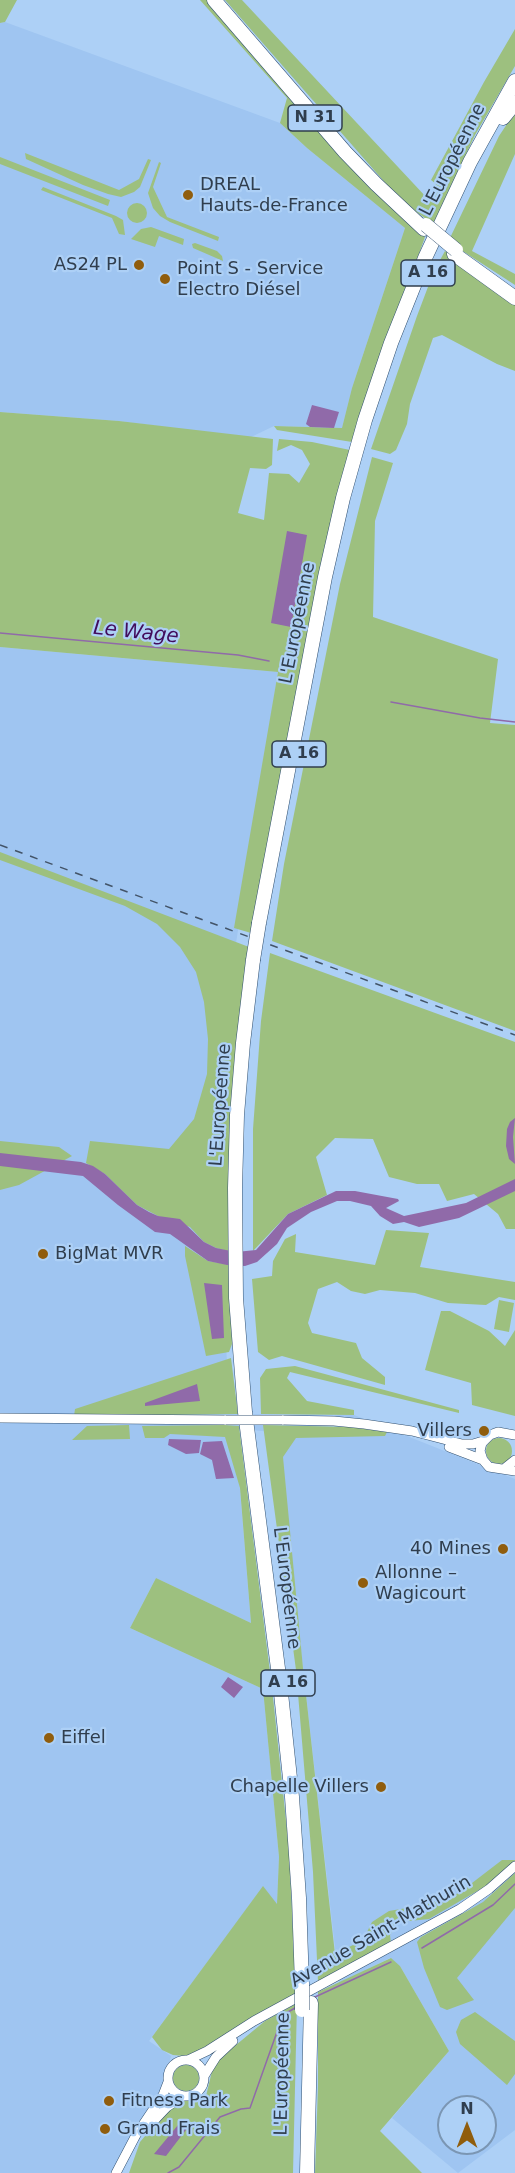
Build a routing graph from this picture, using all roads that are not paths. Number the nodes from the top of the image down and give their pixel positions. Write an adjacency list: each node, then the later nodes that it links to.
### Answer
1 (214, 0): 7 (highway, N 31)
2 (219, 0): 7 (highway, N 31)
3 (515, 81): 11 (highway, L'Européenne / A 16)
4 (515, 97): 6 (highway, L'Européenne / A 16)
5 (515, 103): 6 (highway)
6 (503, 118): 11 (highway, L'Européenne / A 16)
7 (425, 227): 8 (highway, N 31, bridge)
8 (455, 252): 9 (highway, N 31); 10 (highway, N 31)
9 (515, 291)
10 (515, 297)
11 (263, 926): 23 (highway, L'Européenne / A 16)
12 (0, 1418): 13 (street)
13 (136, 1421): 14 (street); 15 (street, bridge)
14 (0, 1424)
15 (387, 1428): 17 (street); 18 (street)
16 (513, 1437): 17 (street)
17 (483, 1441): 18 (street)
18 (483, 1460): 20 (street)
19 (515, 1460): 20 (street)
20 (510, 1470)
21 (515, 1866): 22 (street, Avenue Saint-Mathurin)
22 (289, 2003): 24 (street, Avenue Saint-Mathurin); 25 (street, Avenue Saint-Mathurin)
23 (307, 2007): 29 (highway, L'Européenne / A 16); 30 (highway, L'Européenne / A 16)
24 (188, 2060): 25 (street); 26 (street)
25 (204, 2076): 27 (street)
26 (168, 2082): 27 (street); 28 (street)
27 (183, 2096): 28 (street)
28 (117, 2171)
29 (299, 2173)
30 (307, 2173)

